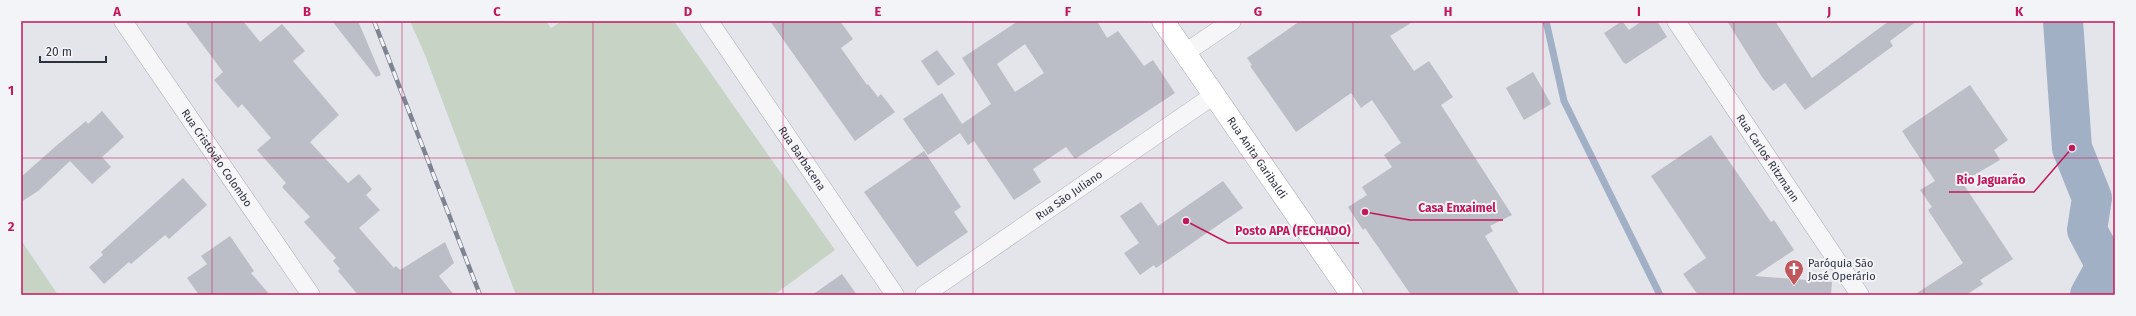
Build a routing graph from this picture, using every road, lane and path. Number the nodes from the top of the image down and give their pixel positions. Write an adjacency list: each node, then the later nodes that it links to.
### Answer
1 (123, 21): 8 (street, Rua Cristóvão Colombo)
2 (709, 21): 9 (street, Rua Barbacena)
3 (1163, 21): 6 (main road, Rua Anita Garibaldi)
4 (1232, 21): 6 (street)
5 (1676, 21): 12 (street, Rua Carlos Ritzmann)
6 (1185, 53): 7 (main road, Rua Anita Garibaldi)
7 (1214, 95): 10 (street, Rua São Juliano); 11 (main road, Rua Anita Garibaldi)
8 (311, 295)
9 (895, 295)
10 (924, 295)
11 (1352, 295)
12 (1860, 295)

